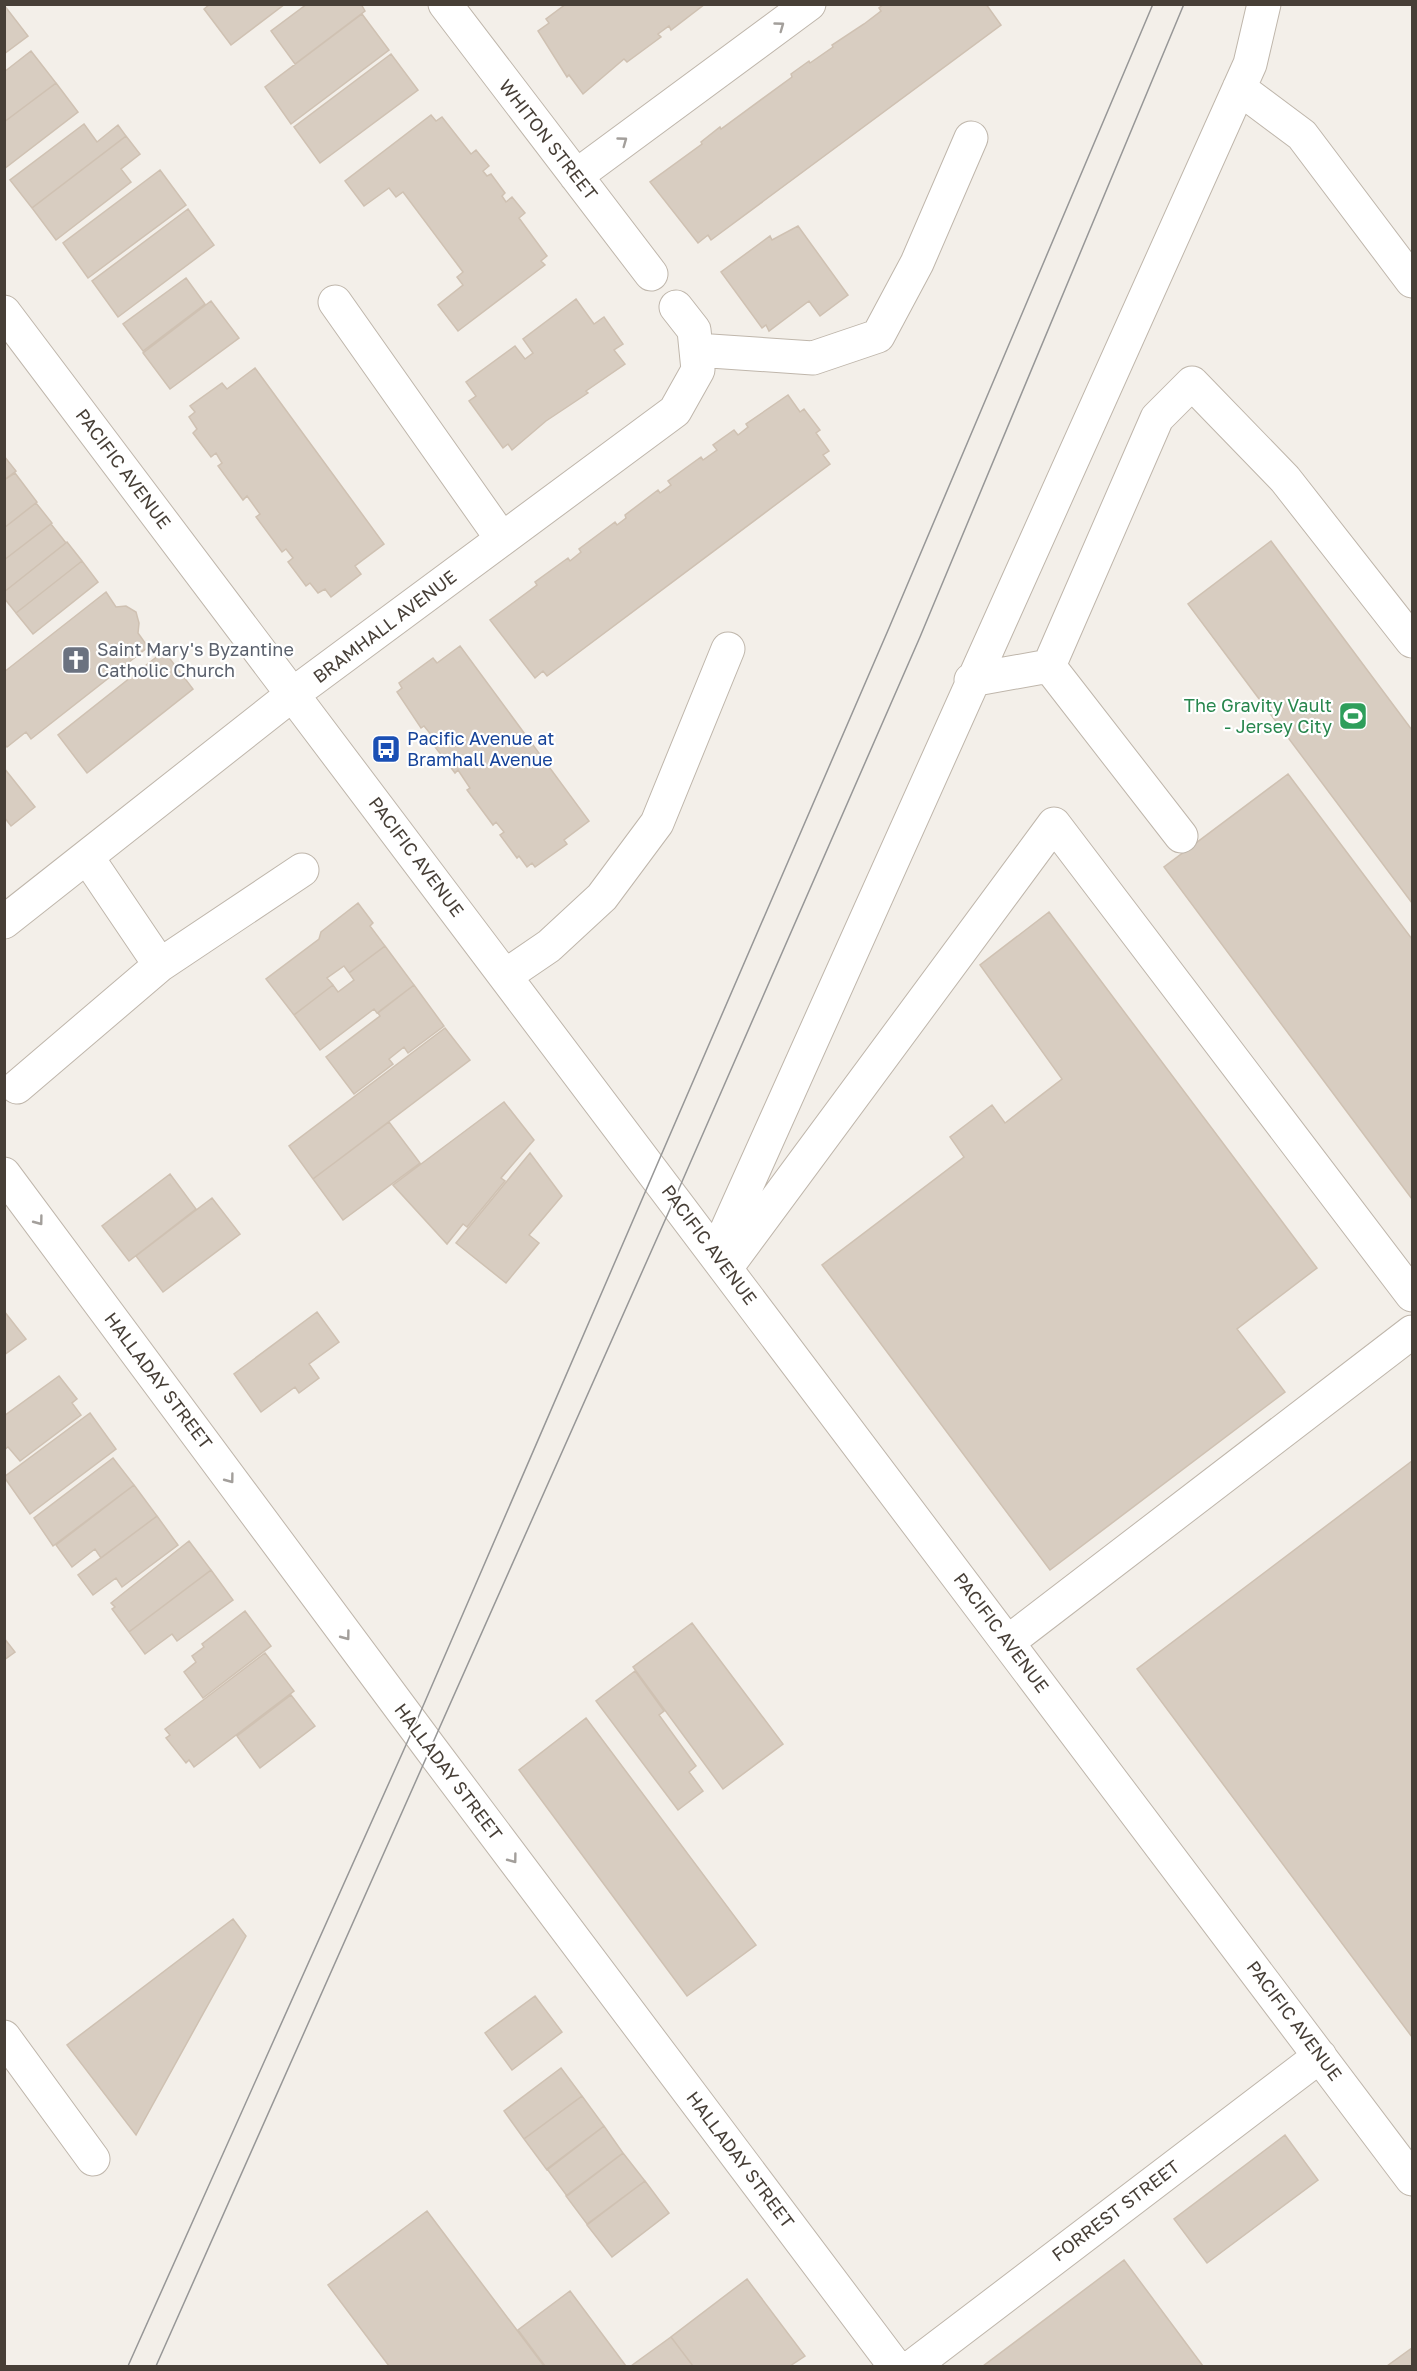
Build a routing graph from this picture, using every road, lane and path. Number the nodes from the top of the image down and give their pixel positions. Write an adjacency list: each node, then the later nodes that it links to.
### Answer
1 (446, 4): 6 (street, WHITON STREET)
2 (809, 4): 6 (street, one-way to 2)
3 (1264, 4): 4 (street)
4 (1239, 88): 8 (street); 17 (street)
5 (971, 138): 12 (street)
6 (576, 176): 7 (street, WHITON STREET)
7 (651, 274)
8 (1413, 281)
9 (335, 302): 13 (street)
10 (676, 307): 12 (street)
11 (4, 312): 18 (street, PACIFIC AVENUE)
12 (697, 360): 13 (street, BRAMHALL AVENUE)
13 (502, 539): 18 (street, BRAMHALL AVENUE)
14 (1413, 641): 16 (street)
15 (728, 649): 24 (street)
16 (1049, 666): 17 (street); 19 (street)
17 (971, 680): 27 (street)
18 (293, 694): 20 (street, BRAMHALL AVENUE); 24 (street, PACIFIC AVENUE)
19 (1181, 836)
20 (87, 857): 22 (street, BRAMHALL AVENUE); 23 (street)
21 (302, 870): 23 (street)
22 (4, 922)
23 (160, 965): 25 (street)
24 (506, 976): 27 (street, PACIFIC AVENUE)
25 (17, 1087)
26 (4, 1174): 35 (street, HALLADAY STREET, one-way to 35)
27 (721, 1261): 28 (street); 30 (street, PACIFIC AVENUE)
28 (1413, 1295)
29 (1413, 1332): 30 (street)
30 (1008, 1642): 32 (street, PACIFIC AVENUE)
31 (4, 2037): 33 (street)
32 (1320, 2056): 34 (street, PACIFIC AVENUE); 36 (street, FORREST STREET)
33 (93, 2159)
34 (1408, 2162)
35 (895, 2367)
36 (913, 2367)

